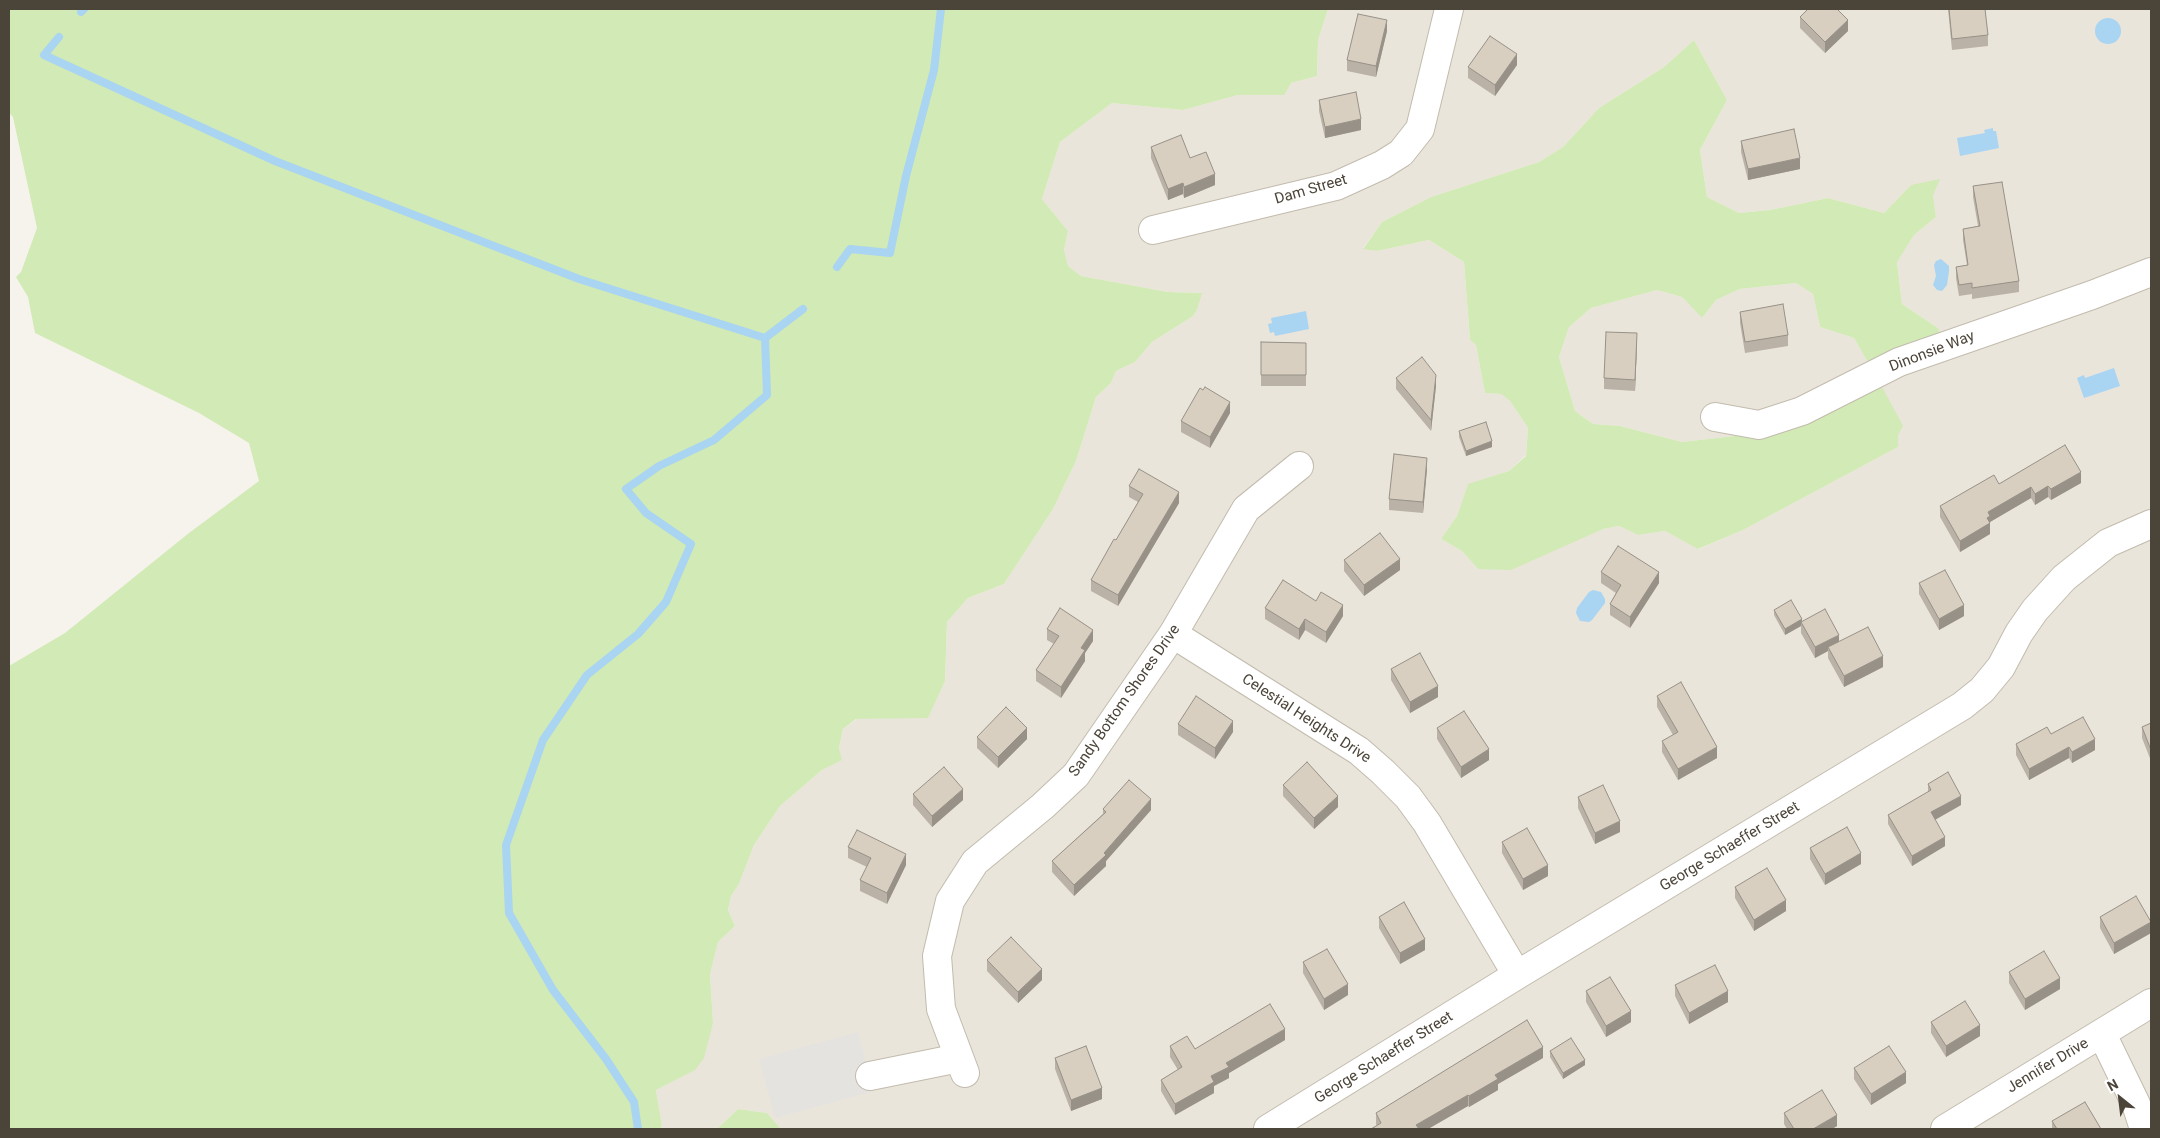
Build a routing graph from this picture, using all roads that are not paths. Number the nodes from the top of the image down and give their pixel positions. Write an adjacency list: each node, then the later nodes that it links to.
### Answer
1 (1448, 9): 2 (street, Dam Street)
2 (1153, 230)
3 (2151, 272): 4 (street, Dinonsie Way)
4 (1715, 417)
5 (1299, 466): 7 (street, Sandy Bottom Shores Drive)
6 (2151, 524): 8 (street, George Schaeffer Street)
7 (1173, 634): 8 (street, Celestial Heights Drive); 11 (street, Sandy Bottom Shores Drive)
8 (1517, 975): 12 (street, George Schaeffer Street)
9 (2151, 1003): 10 (street, Jennifer Drive)
10 (2102, 1034): 14 (street, Jennifer Drive); 15 (street)
11 (870, 1076)
12 (1301, 1121): 13 (street, George Schaeffer Street)
13 (1268, 1129)
14 (1945, 1129)
15 (2144, 1129)

